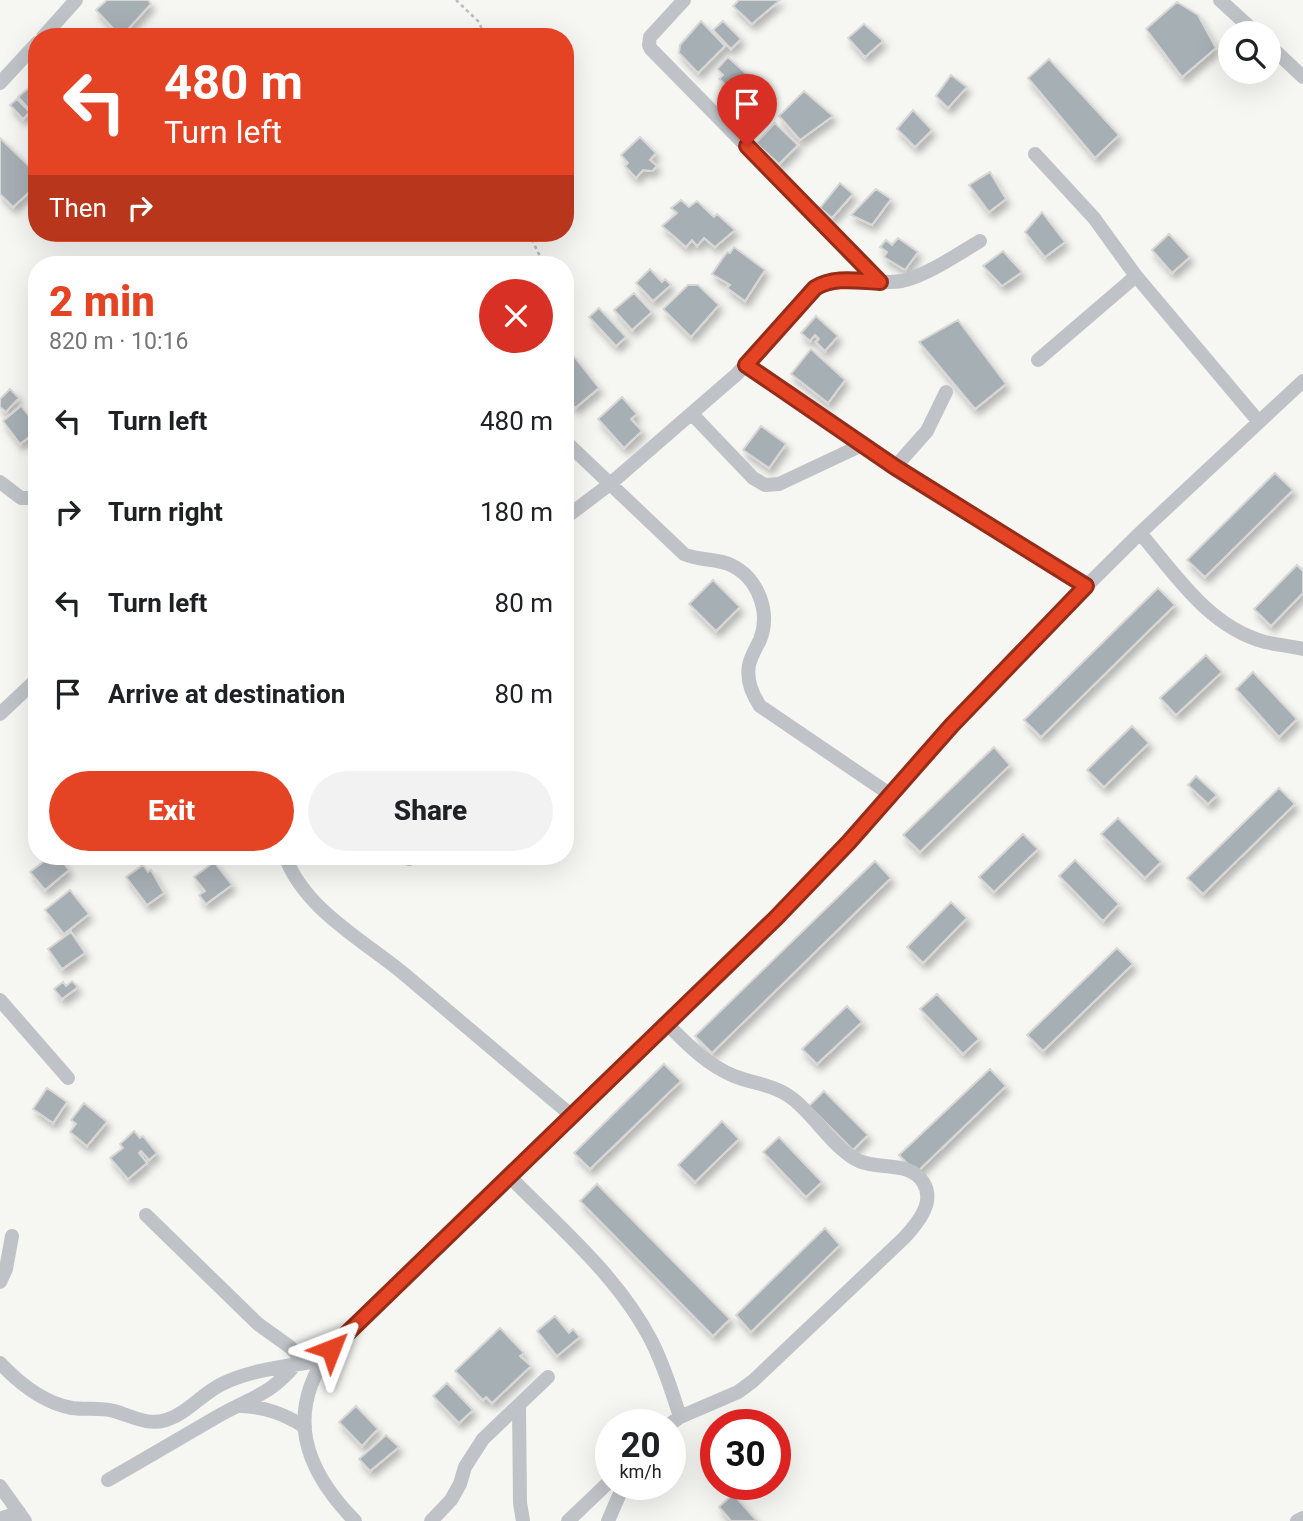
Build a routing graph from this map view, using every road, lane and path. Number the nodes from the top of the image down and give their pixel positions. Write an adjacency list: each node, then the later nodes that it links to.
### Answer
1 (76, 0): 6 (street)
2 (456, 0): 7 (path)
3 (684, 0): 15 (street)
4 (1220, 0): 5 (street)
5 (1243, 21)
6 (51, 28)
7 (481, 28)
8 (28, 53): 11 (street)
9 (1281, 57): 10 (street)
10 (1303, 77)
11 (0, 83)
12 (1035, 154): 14 (street)
13 (980, 241): 15 (street)
14 (1136, 276): 16 (street); 21 (street)
15 (880, 282): 17 (street)
16 (1038, 360)
17 (746, 365): 20 (street); 22 (street)
18 (1303, 381): 21 (street)
19 (946, 392): 24 (street)
20 (692, 414): 22 (street); 26 (street)
21 (1259, 422): 29 (street)
22 (862, 444): 24 (street)
23 (574, 450): 26 (street)
24 (895, 467): 30 (street)
25 (0, 482): 27 (street)
26 (610, 484): 28 (street); 34 (street)
27 (28, 499)
28 (574, 512)
29 (1140, 533): 30 (street); 31 (street)
30 (1086, 586): 34 (street)
31 (1303, 649)
32 (28, 688): 33 (street)
33 (0, 714)
34 (891, 795): 37 (street)
35 (289, 865): 39 (street)
36 (0, 1000): 38 (street)
37 (667, 1024): 39 (street); 51 (street)
38 (68, 1078)
39 (571, 1115): 40 (street)
40 (509, 1176): 44 (street); 50 (street)
41 (146, 1215): 46 (street)
42 (12, 1236): 43 (street)
43 (0, 1282)
44 (324, 1360): 46 (street); 52 (street)
45 (0, 1363): 46 (street)
46 (300, 1364): 49 (street)
47 (548, 1377): 48 (street)
48 (519, 1405): 61 (street); 62 (street)
49 (240, 1406): 52 (street); 53 (street)
50 (672, 1409)
51 (686, 1416)
52 (305, 1427): 60 (street)
53 (108, 1480)
54 (0, 1486): 57 (street)
55 (595, 1495): 63 (street)
56 (617, 1500): 64 (street)
57 (18, 1518): 59 (street)
58 (1303, 1518): 65 (street)
59 (0, 1519)
60 (355, 1521)
61 (431, 1521)
62 (523, 1521)
63 (568, 1521)
64 (608, 1521)
65 (1297, 1521)

